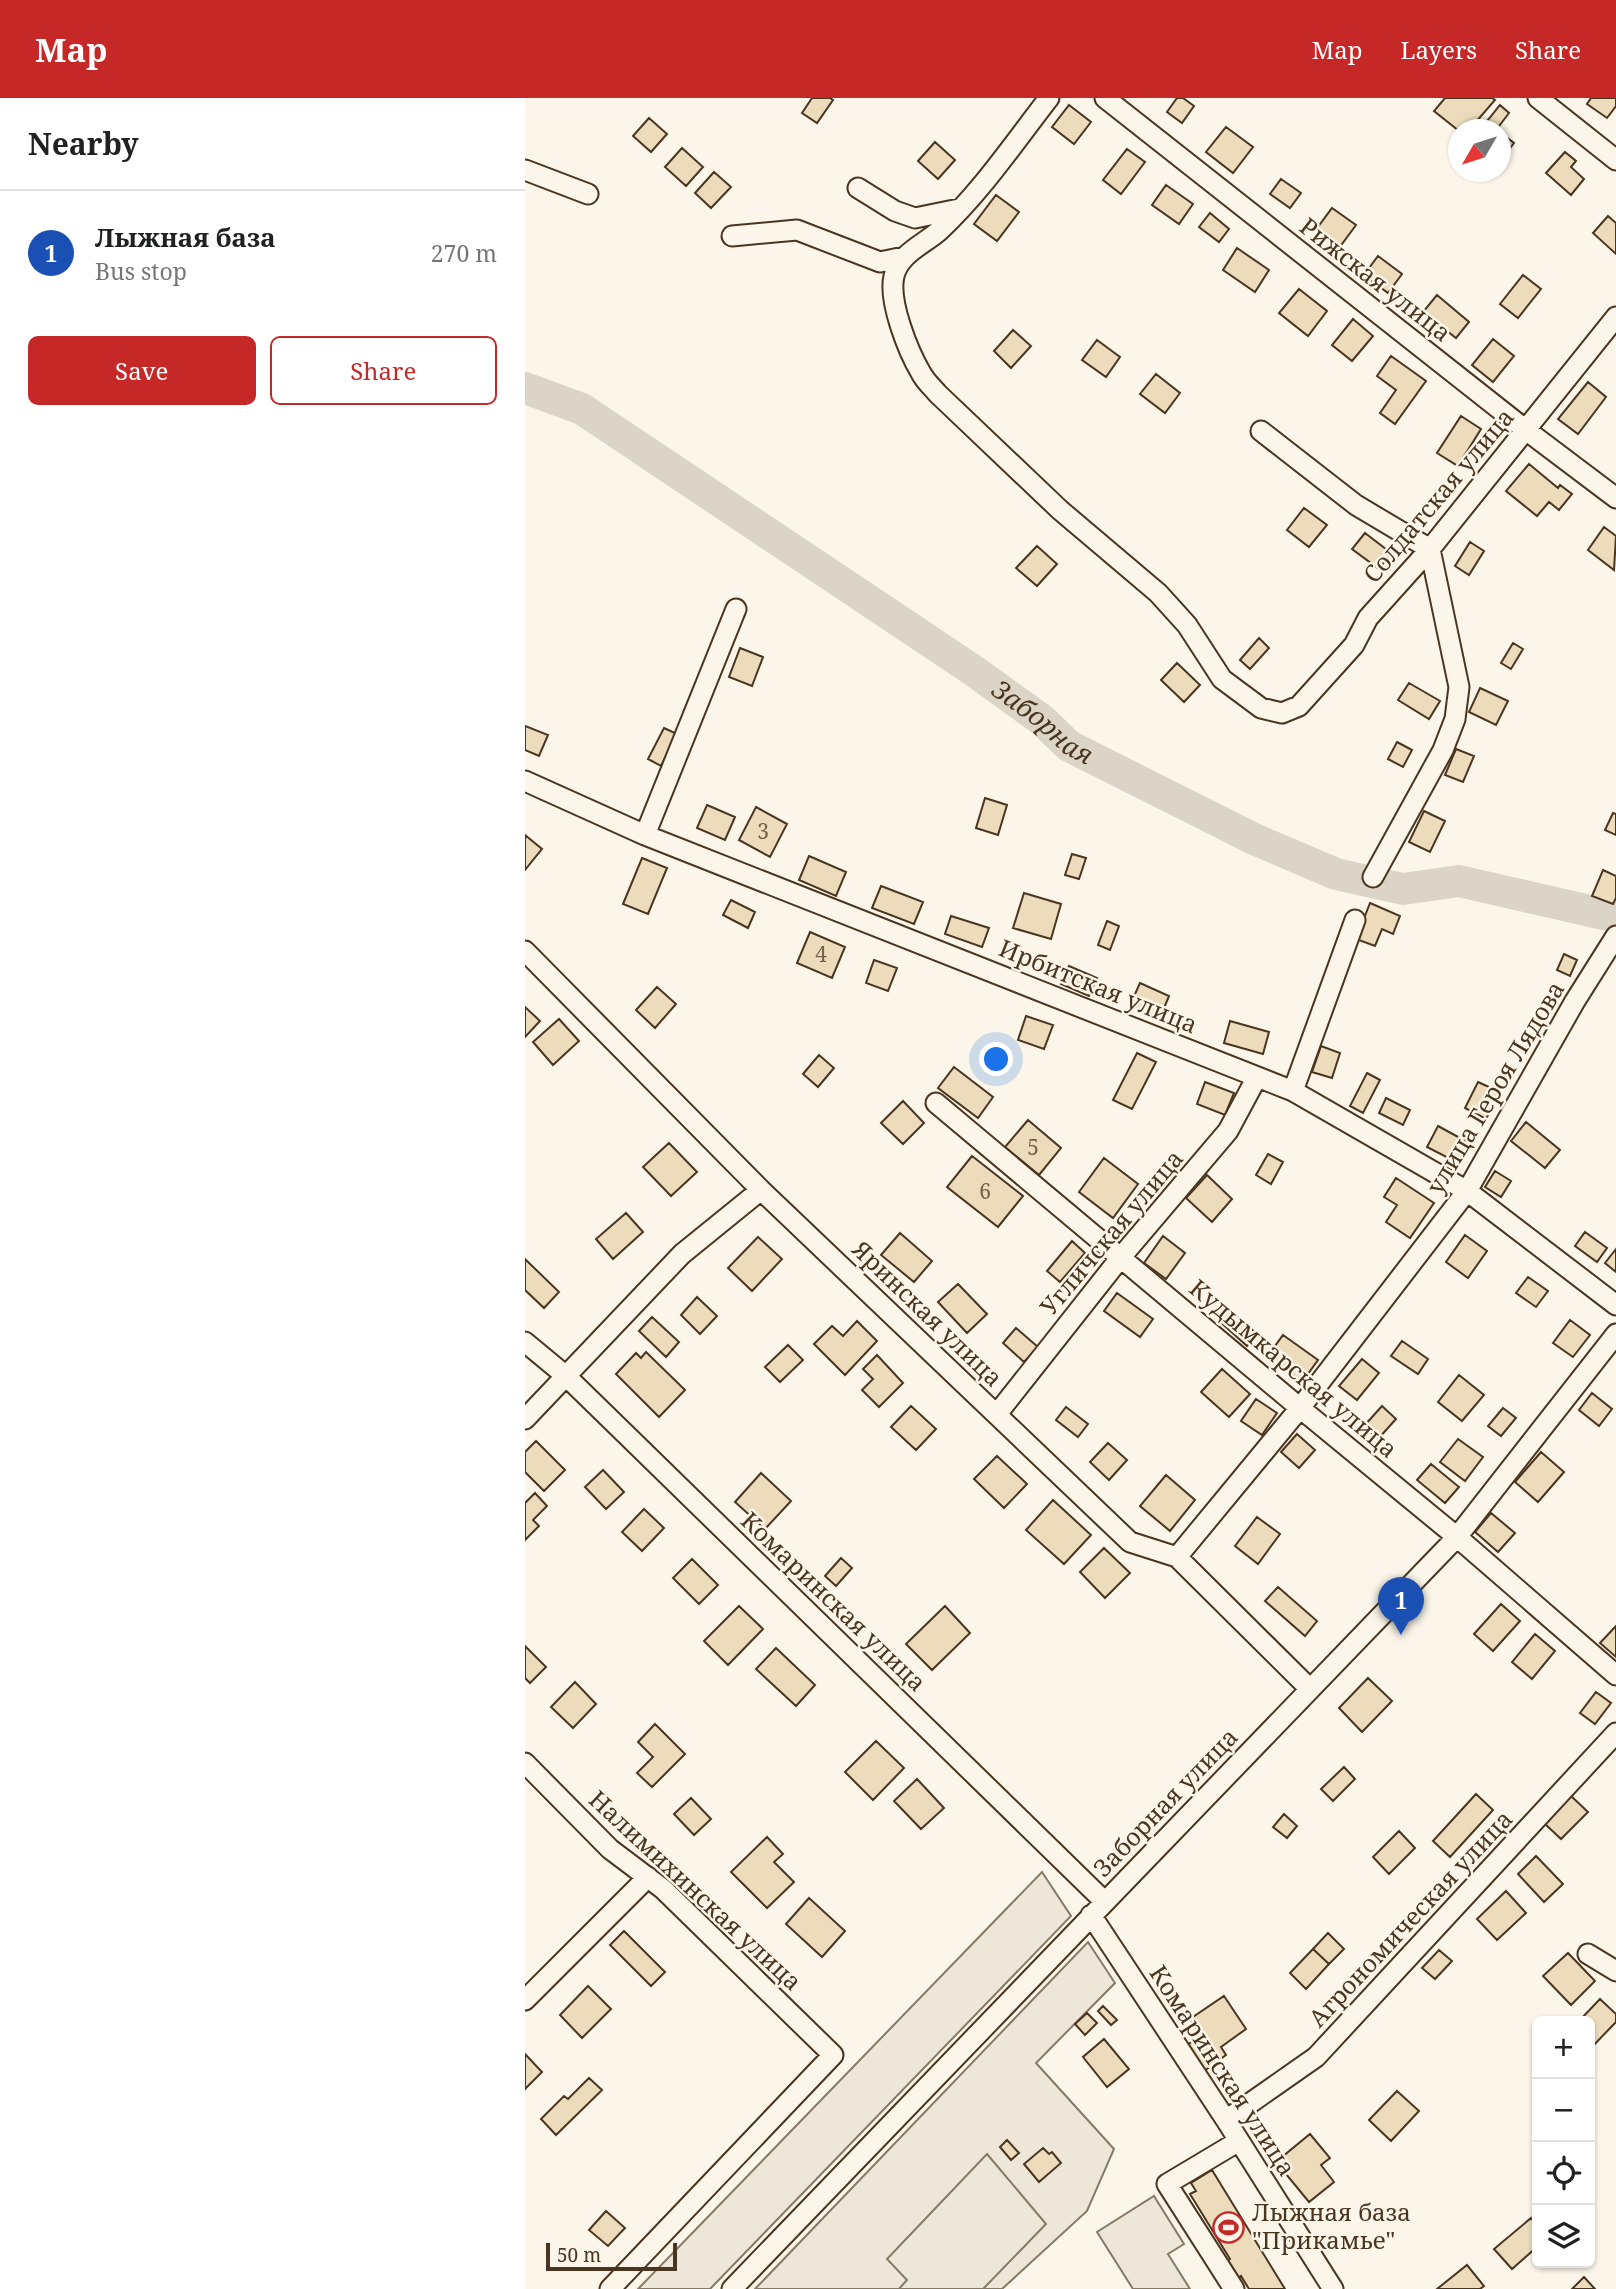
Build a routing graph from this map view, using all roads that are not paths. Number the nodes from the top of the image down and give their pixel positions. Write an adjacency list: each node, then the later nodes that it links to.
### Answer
1 (1049, 98): 8 (street)
2 (1105, 98): 12 (street, Рижская улица)
3 (1538, 98): 4 (street)
4 (1616, 160)
5 (525, 170): 7 (street)
6 (857, 188): 8 (street)
7 (587, 194)
8 (959, 209): 10 (street)
9 (732, 236): 10 (street)
10 (904, 257): 15 (street, Солдатская улица)
11 (1616, 317): 12 (street, Солдатская улица)
12 (1526, 430): 14 (street, Рижская улица); 15 (street, Солдатская улица)
13 (1261, 431): 15 (street)
14 (1616, 498)
15 (1430, 549): 19 (street)
16 (736, 609): 18 (street)
17 (525, 781): 18 (street, Ирбитская улица)
18 (645, 835): 23 (street, Ирбитская улица)
19 (1373, 877)
20 (1355, 919): 24 (street)
21 (1616, 936): 27 (street, улица Героя Лядова)
22 (525, 951): 26 (street, Яринская улица)
23 (1257, 1077): 24 (street, Ирбитская улица); 28 (street, Угличская улица)
24 (1293, 1091): 27 (street, Ирбитская улица)
25 (936, 1102): 28 (street, Кудымкарская улица)
26 (761, 1190): 32 (street); 34 (street, Яринская улица)
27 (1467, 1191): 29 (street, Ирбитская улица); 33 (street, улица Героя Лядова)
28 (1121, 1257): 33 (street, Кудымкарская улица); 34 (street, Угличская улица)
29 (1616, 1305)
30 (1616, 1334): 36 (street, Заборная улица)
31 (525, 1342): 32 (street, Комаринская улица)
32 (566, 1376): 35 (street); 43 (street, Комаринская улица)
33 (1300, 1408): 36 (street, Кудымкарская улица); 37 (street, улица Героя Лядова)
34 (997, 1415): 37 (street, Яринская улица)
35 (525, 1419)
36 (1457, 1537): 38 (street, Кудымкарская улица); 39 (street, Заборная улица)
37 (1177, 1557): 39 (street, Яринская улица)
38 (1616, 1675)
39 (1310, 1689): 43 (street, Заборная улица)
40 (1616, 1733): 47 (street, Агрономическая улица)
41 (525, 1763): 42 (street, Налимихинская улица)
42 (648, 1877): 46 (street); 49 (street, Налимихинская улица)
43 (1098, 1908): 47 (street, Комаринская улица); 50 (street, Заборная улица)
44 (1588, 1954): 45 (street)
45 (1616, 1971)
46 (525, 2000)
47 (1227, 2120): 48 (street, Комаринская улица)
48 (1239, 2141): 51 (street); 52 (street, Комаринская улица)
49 (610, 2289)
50 (731, 2289)
51 (1234, 2289)
52 (1333, 2289)

